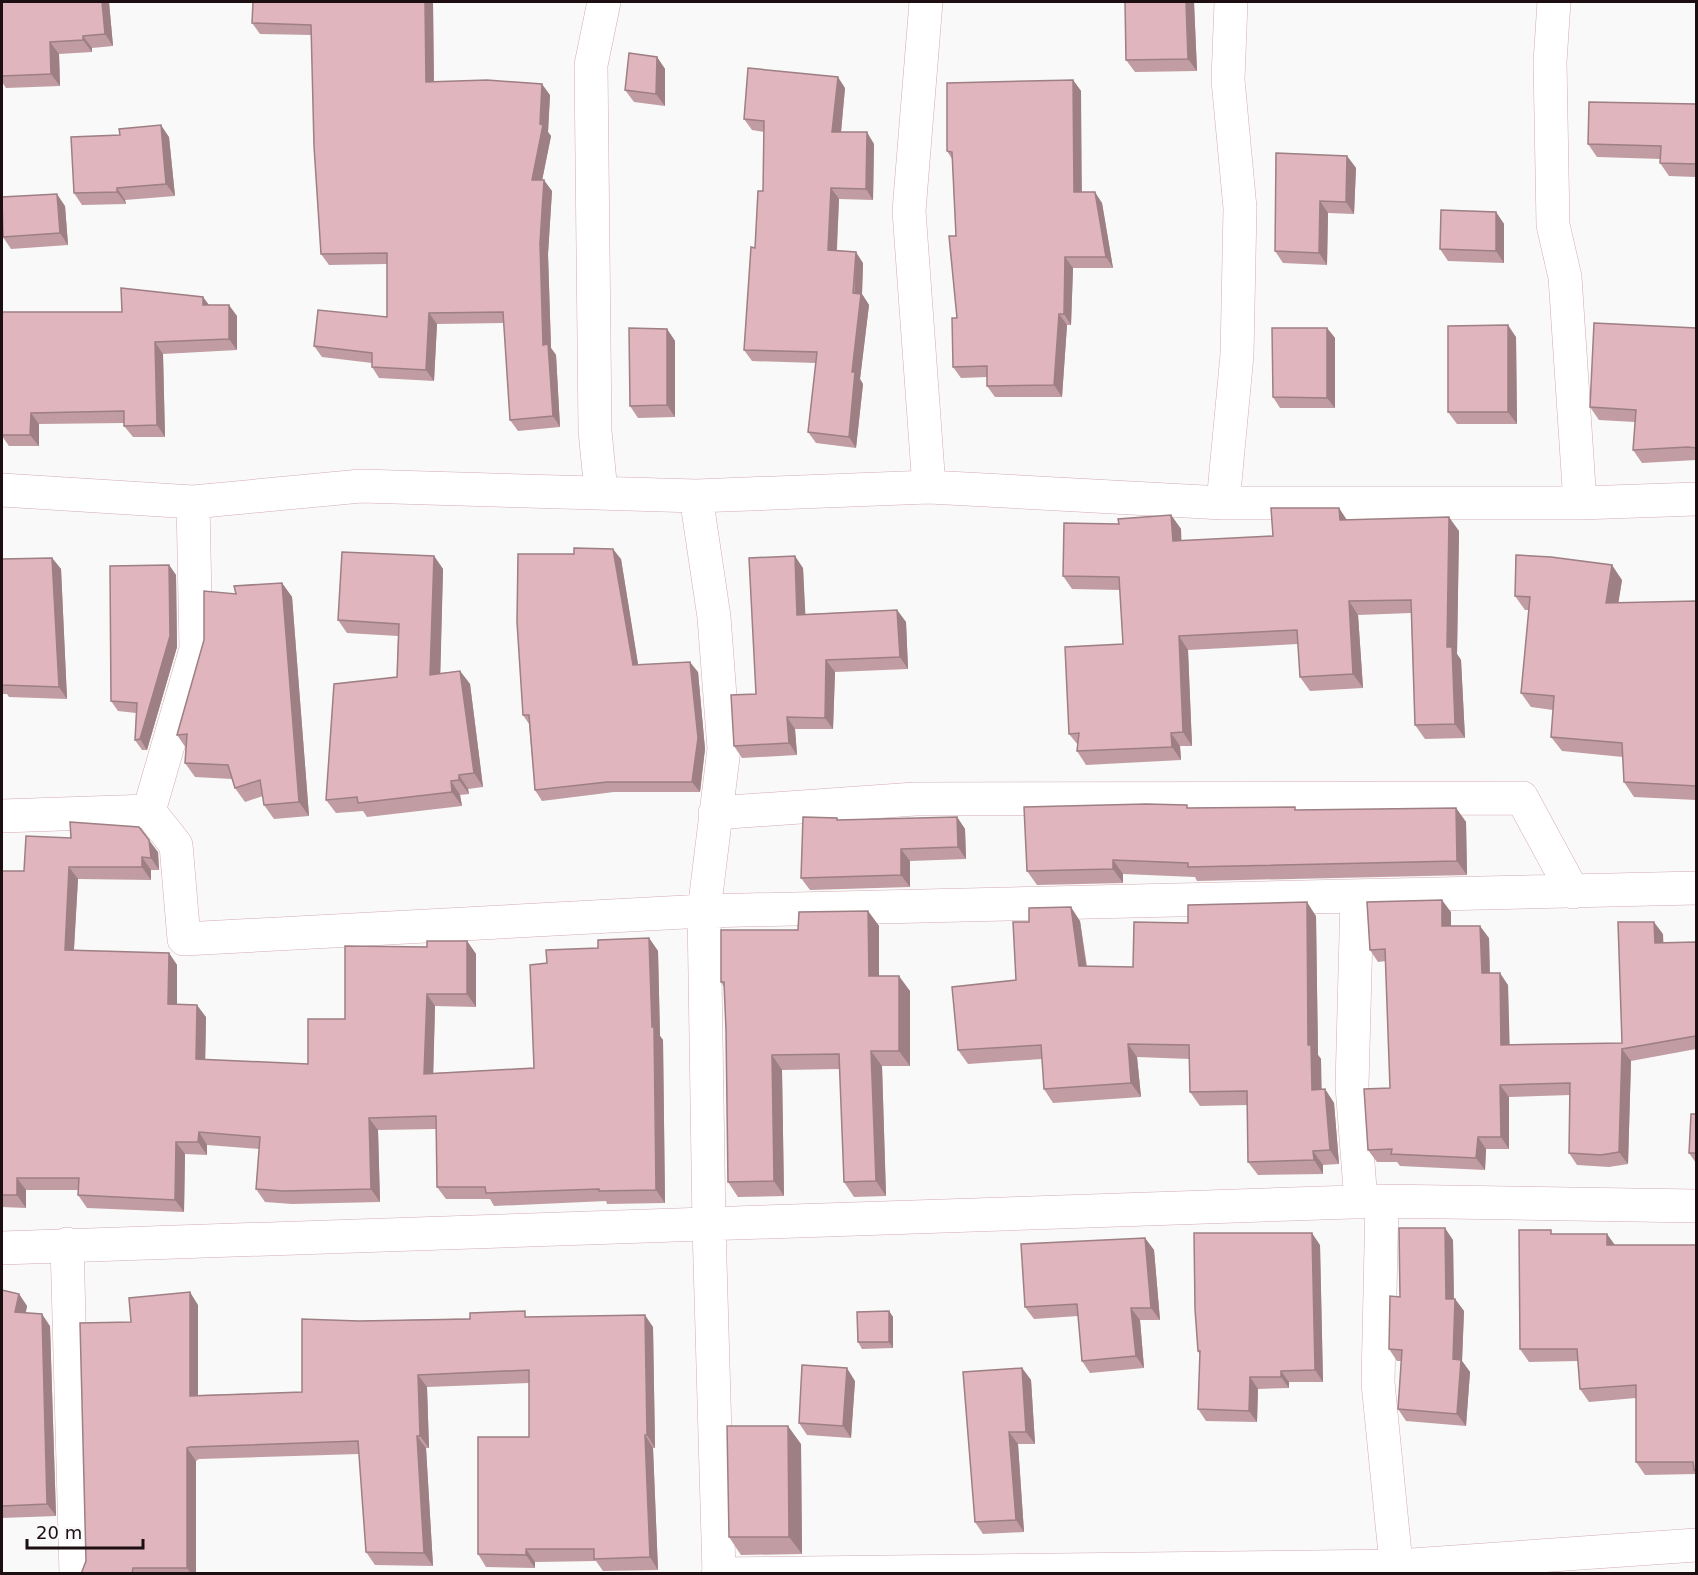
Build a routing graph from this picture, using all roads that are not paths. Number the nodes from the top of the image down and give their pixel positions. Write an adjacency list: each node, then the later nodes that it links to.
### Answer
1 (604, 2): 7 (street)
2 (926, 2): 5 (street)
3 (1231, 2): 11 (street)
4 (1554, 2): 12 (street)
5 (929, 487): 8 (street); 11 (street)
6 (2, 490): 10 (street)
7 (601, 492): 8 (street); 10 (street)
8 (696, 496): 14 (street)
9 (1696, 499): 12 (street)
10 (193, 502): 13 (street)
11 (1223, 503): 12 (street)
12 (1580, 503)
13 (149, 811): 15 (street); 19 (street)
14 (715, 813): 17 (street); 19 (street)
15 (2, 816)
16 (1696, 888): 17 (street)
17 (1573, 892): 18 (street)
18 (1357, 896): 19 (street); 20 (street)
19 (704, 911): 22 (street)
20 (1372, 1202): 21 (street); 22 (street); 26 (street)
21 (1696, 1206)
22 (709, 1226): 23 (street); 27 (street)
23 (67, 1244): 24 (street); 28 (street)
24 (2, 1248)
25 (1696, 1545): 26 (street)
26 (1397, 1570): 27 (street)
27 (719, 1573)
28 (76, 1574)

